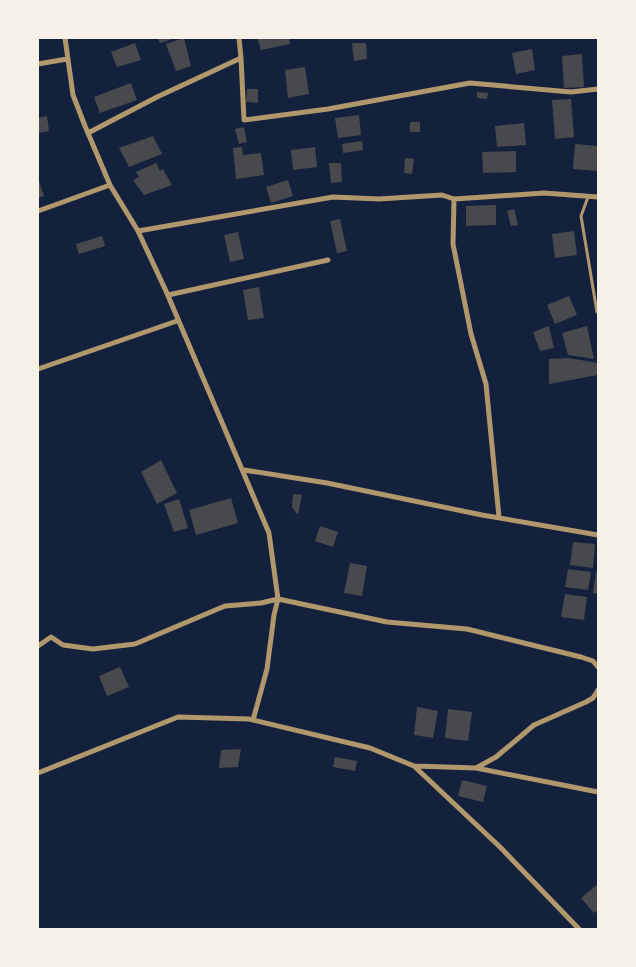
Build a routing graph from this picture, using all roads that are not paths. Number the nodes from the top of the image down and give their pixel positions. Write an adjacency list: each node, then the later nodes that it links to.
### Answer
1 (65, 38): 4 (street)
2 (239, 38): 3 (street)
3 (241, 58): 6 (street); 7 (street)
4 (67, 59): 5 (street); 7 (street)
5 (38, 64)
6 (598, 89)
7 (88, 133): 8 (street)
8 (110, 186): 12 (street); 13 (street)
9 (588, 197): 10 (street); 11 (street); 16 (lane)
10 (598, 197)
11 (454, 199): 13 (street); 20 (street)
12 (38, 211)
13 (138, 231): 15 (street)
14 (328, 260): 15 (street)
15 (168, 295): 17 (street)
16 (597, 312)
17 (177, 321): 18 (street); 19 (street)
18 (38, 369)
19 (244, 470): 20 (street); 22 (street)
20 (499, 517): 21 (street)
21 (598, 535)
22 (278, 599): 23 (street); 24 (street); 26 (street)
23 (38, 646)
24 (598, 667)
25 (598, 690): 28 (street)
26 (253, 720): 27 (street); 29 (street)
27 (414, 766): 28 (street); 31 (street)
28 (476, 768): 30 (street)
29 (38, 773)
30 (598, 792)
31 (572, 927): 32 (street)
32 (580, 930)

